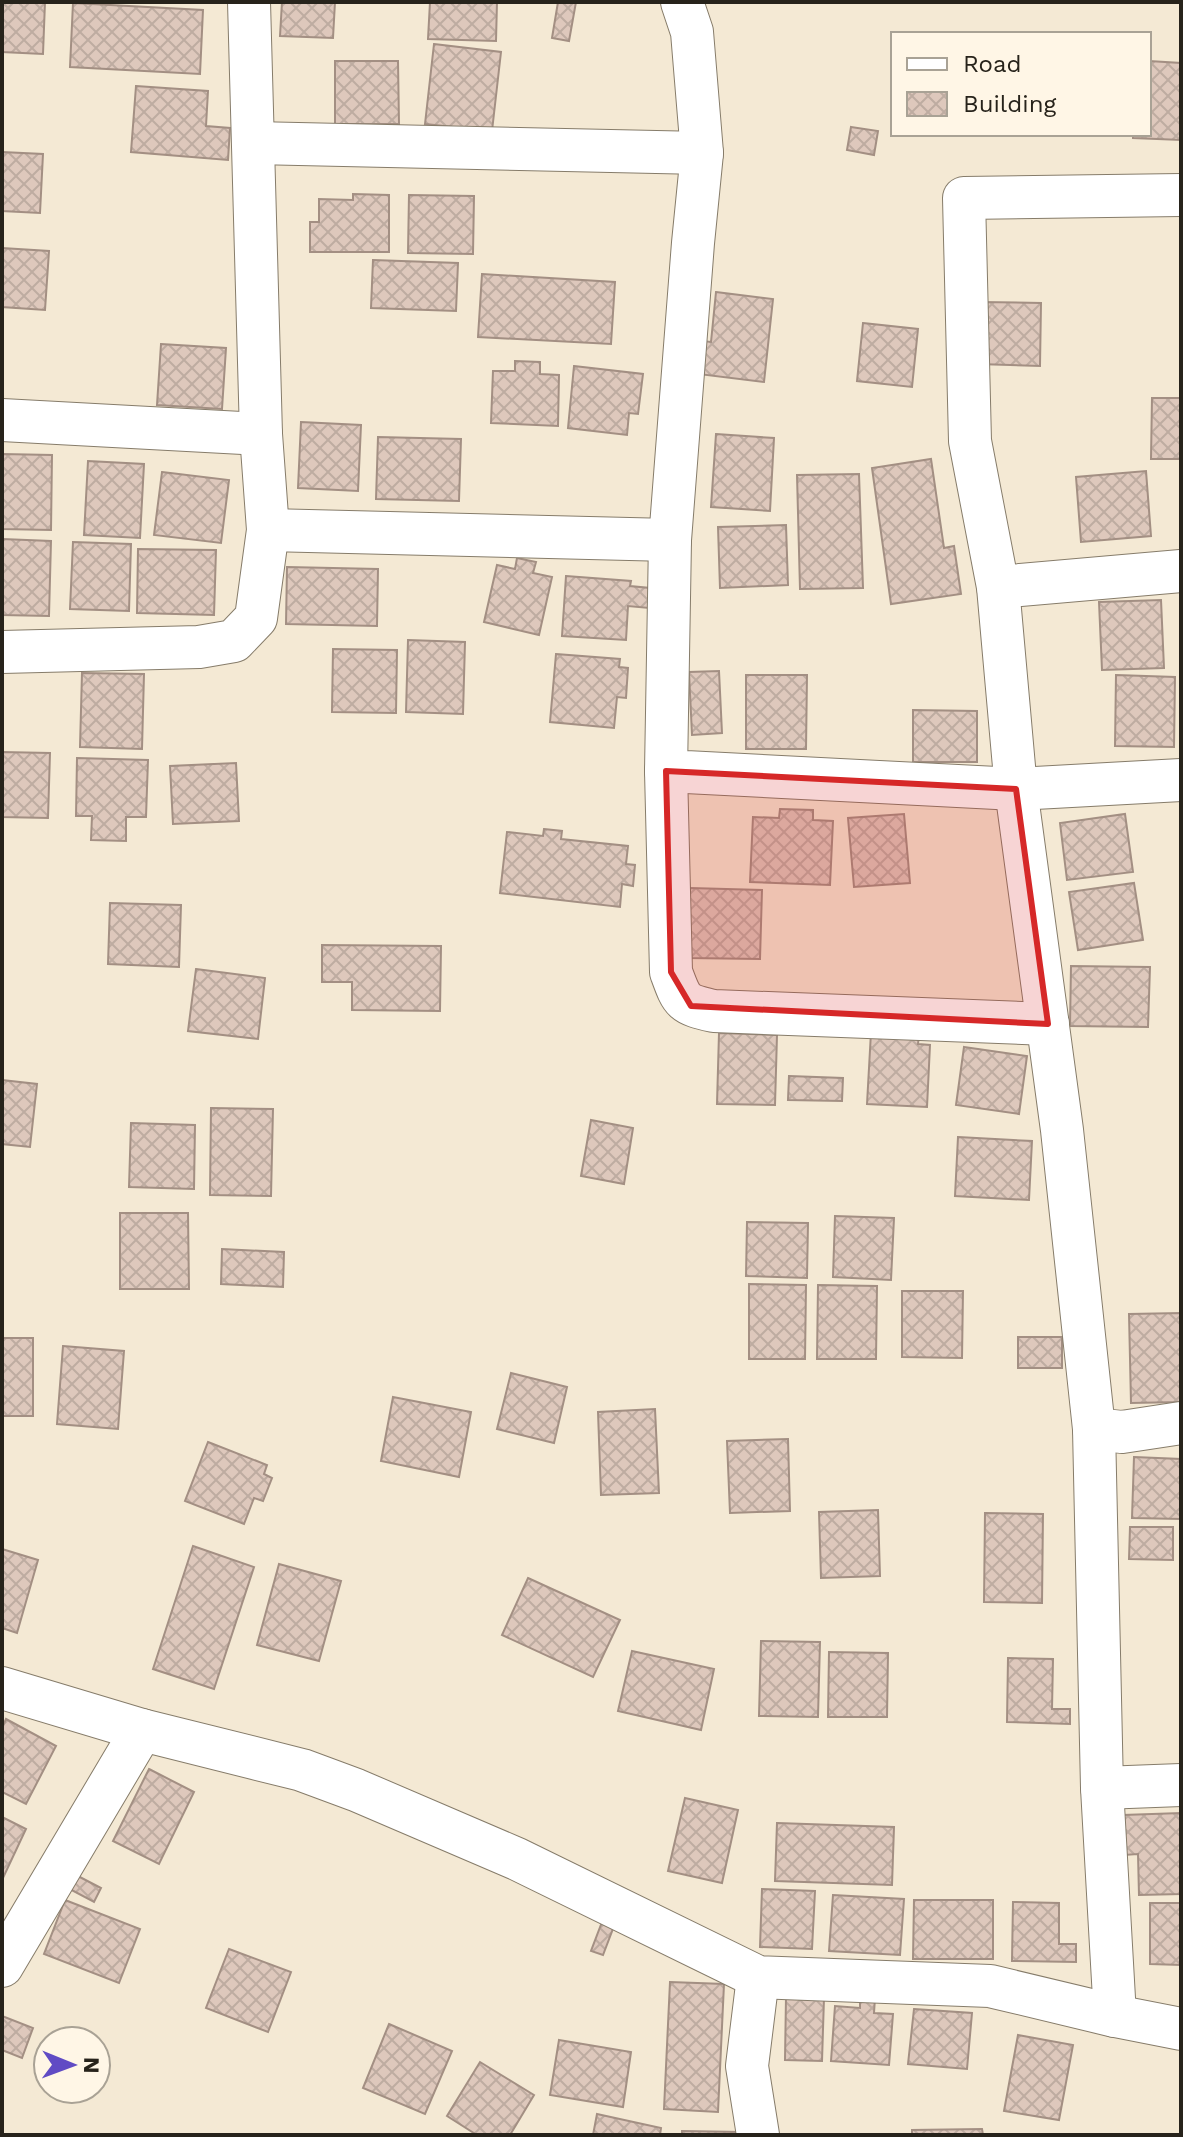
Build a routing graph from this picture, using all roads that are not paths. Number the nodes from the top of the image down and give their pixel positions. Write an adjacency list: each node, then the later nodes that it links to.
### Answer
1 (249, 2): 3 (street)
2 (682, 2): 4 (street)
3 (253, 143): 4 (street); 7 (street)
4 (702, 153): 9 (street)
5 (1181, 195): 11 (street)
6 (2, 420): 7 (street)
7 (261, 434): 8 (street)
8 (268, 530): 9 (street); 12 (street)
9 (670, 540): 13 (street)
10 (1181, 571): 11 (street)
11 (998, 587): 15 (street)
12 (2, 652)
13 (666, 771): 15 (street); 16 (street)
14 (1181, 780): 15 (street)
15 (1016, 789): 16 (street)
16 (1048, 1024): 18 (street)
17 (1181, 1423): 18 (street)
18 (1094, 1429): 22 (street)
19 (2, 1688): 20 (street)
20 (142, 1730): 23 (street); 24 (street)
21 (1181, 1785): 22 (street)
22 (1102, 1788): 25 (street)
23 (2, 1966)
24 (758, 1977): 25 (street); 27 (street)
25 (1115, 2016): 26 (street)
26 (1181, 2029)
27 (758, 2135)

